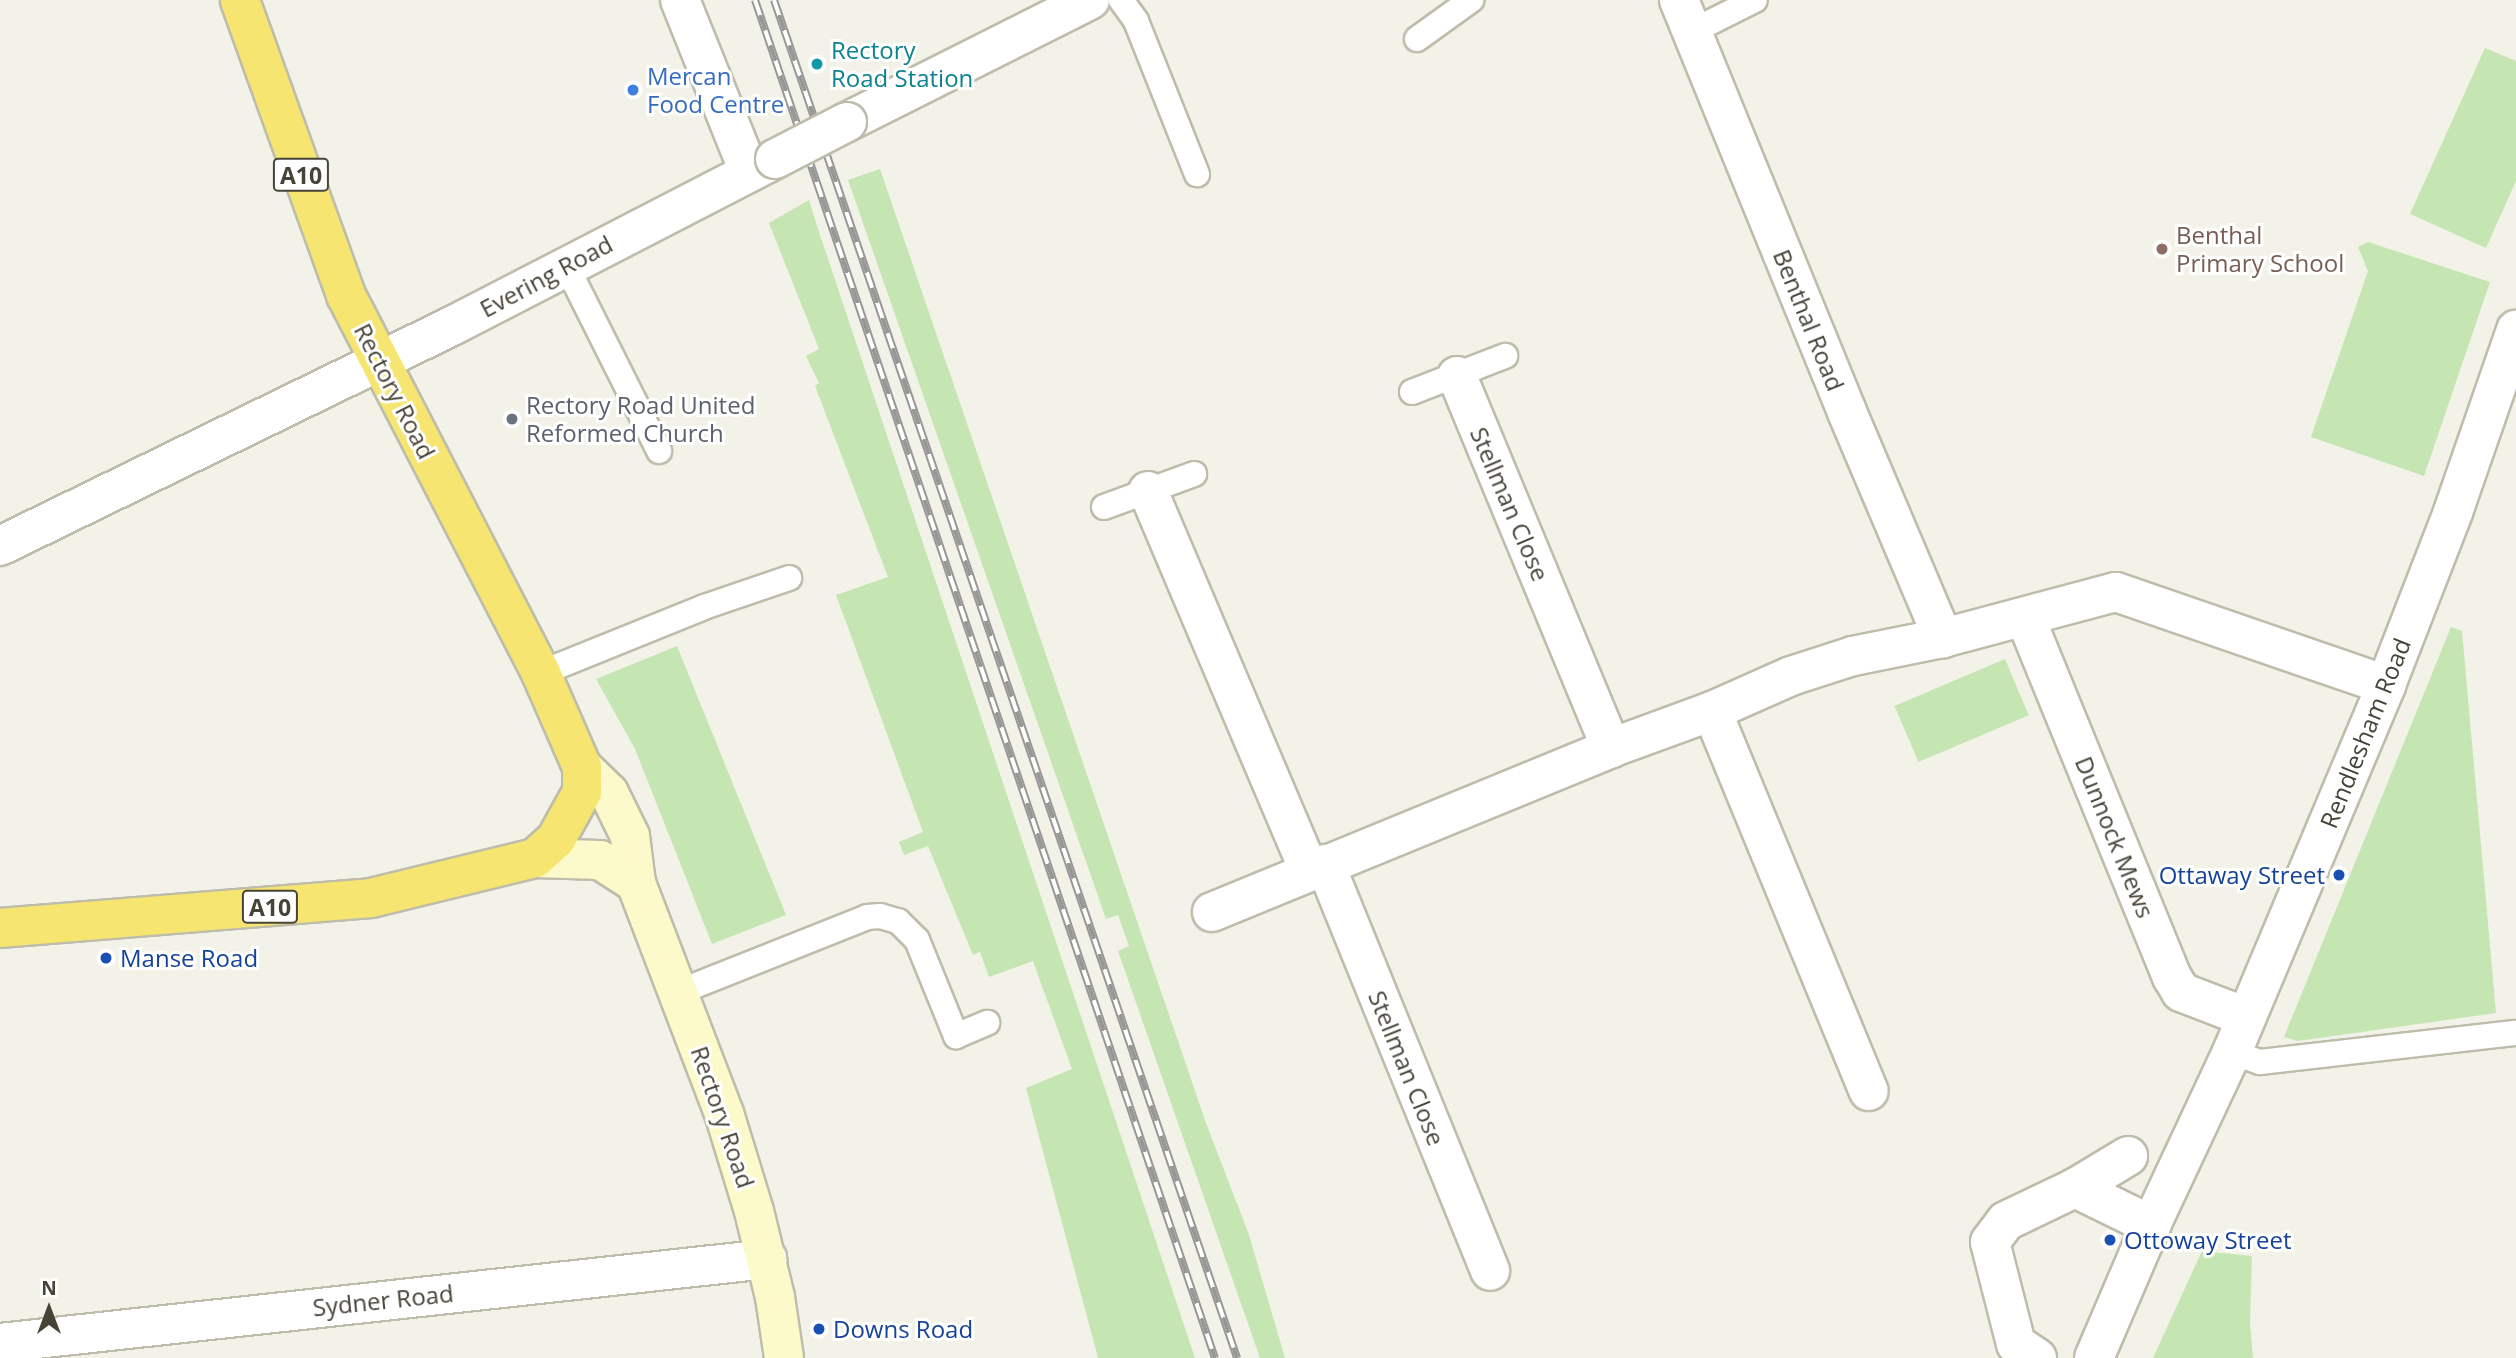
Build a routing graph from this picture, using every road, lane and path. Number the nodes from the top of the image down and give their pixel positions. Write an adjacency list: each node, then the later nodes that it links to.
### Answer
1 (240, 0): 14 (highway, Rectory Road / A10)
2 (680, 0): 9 (street)
3 (1090, 0): 9 (street, Evering Road, bridge)
4 (1121, 0): 10 (lane)
5 (1471, 0): 8 (lane)
6 (1755, 0): 7 (lane)
7 (1686, 16): 24 (street, Benthal Road)
8 (1417, 39)
9 (762, 165): 11 (street, Evering Road)
10 (1197, 174)
11 (566, 265): 14 (street, Evering Road); 17 (lane)
12 (2516, 330): 26 (street, Rendlesham Road)
13 (1505, 356): 15 (lane)
14 (380, 361): 21 (street, Evering Road); 25 (highway, Rectory Road / A10)
15 (1457, 376): 16 (lane); 28 (street, Stellman Close)
16 (1412, 392)
17 (659, 451)
18 (1194, 474): 19 (lane)
19 (1148, 491): 20 (lane); 31 (street, Stellman Close)
20 (1104, 507)
21 (0, 547)
22 (789, 578): 25 (lane)
23 (2025, 617): 24 (street); 26 (street); 36 (street, Dunnock Mews)
24 (1943, 638): 27 (street)
25 (541, 673): 29 (highway, Rectory Road / A10)
26 (2386, 685): 36 (street, Rendlesham Road)
27 (1712, 711): 28 (street); 40 (street)
28 (1611, 748): 31 (street)
29 (582, 767): 30 (highway); 32 (street, Rectory Road)
30 (535, 858): 32 (street); 34 (highway, A10)
31 (1317, 867): 33 (street); 45 (street, Stellman Close)
32 (636, 883): 35 (street, Rectory Road)
33 (1212, 912)
34 (0, 928)
35 (679, 992): 37 (lane); 44 (street, Rectory Road)
36 (2246, 1017): 39 (street, Rendlesham Road)
37 (987, 1023)
38 (2516, 1033): 39 (lane)
39 (2232, 1052): 43 (street, Rendlesham Road)
40 (1869, 1091)
41 (2128, 1156): 42 (street)
42 (2075, 1188): 43 (street); 48 (street)
43 (2151, 1225): 49 (street, Rendlesham Road)
44 (767, 1259): 46 (street, Sydner Road); 47 (street, Rectory Road)
45 (1490, 1271)
46 (0, 1343)
47 (785, 1358)
48 (2037, 1358)
49 (2094, 1358)

